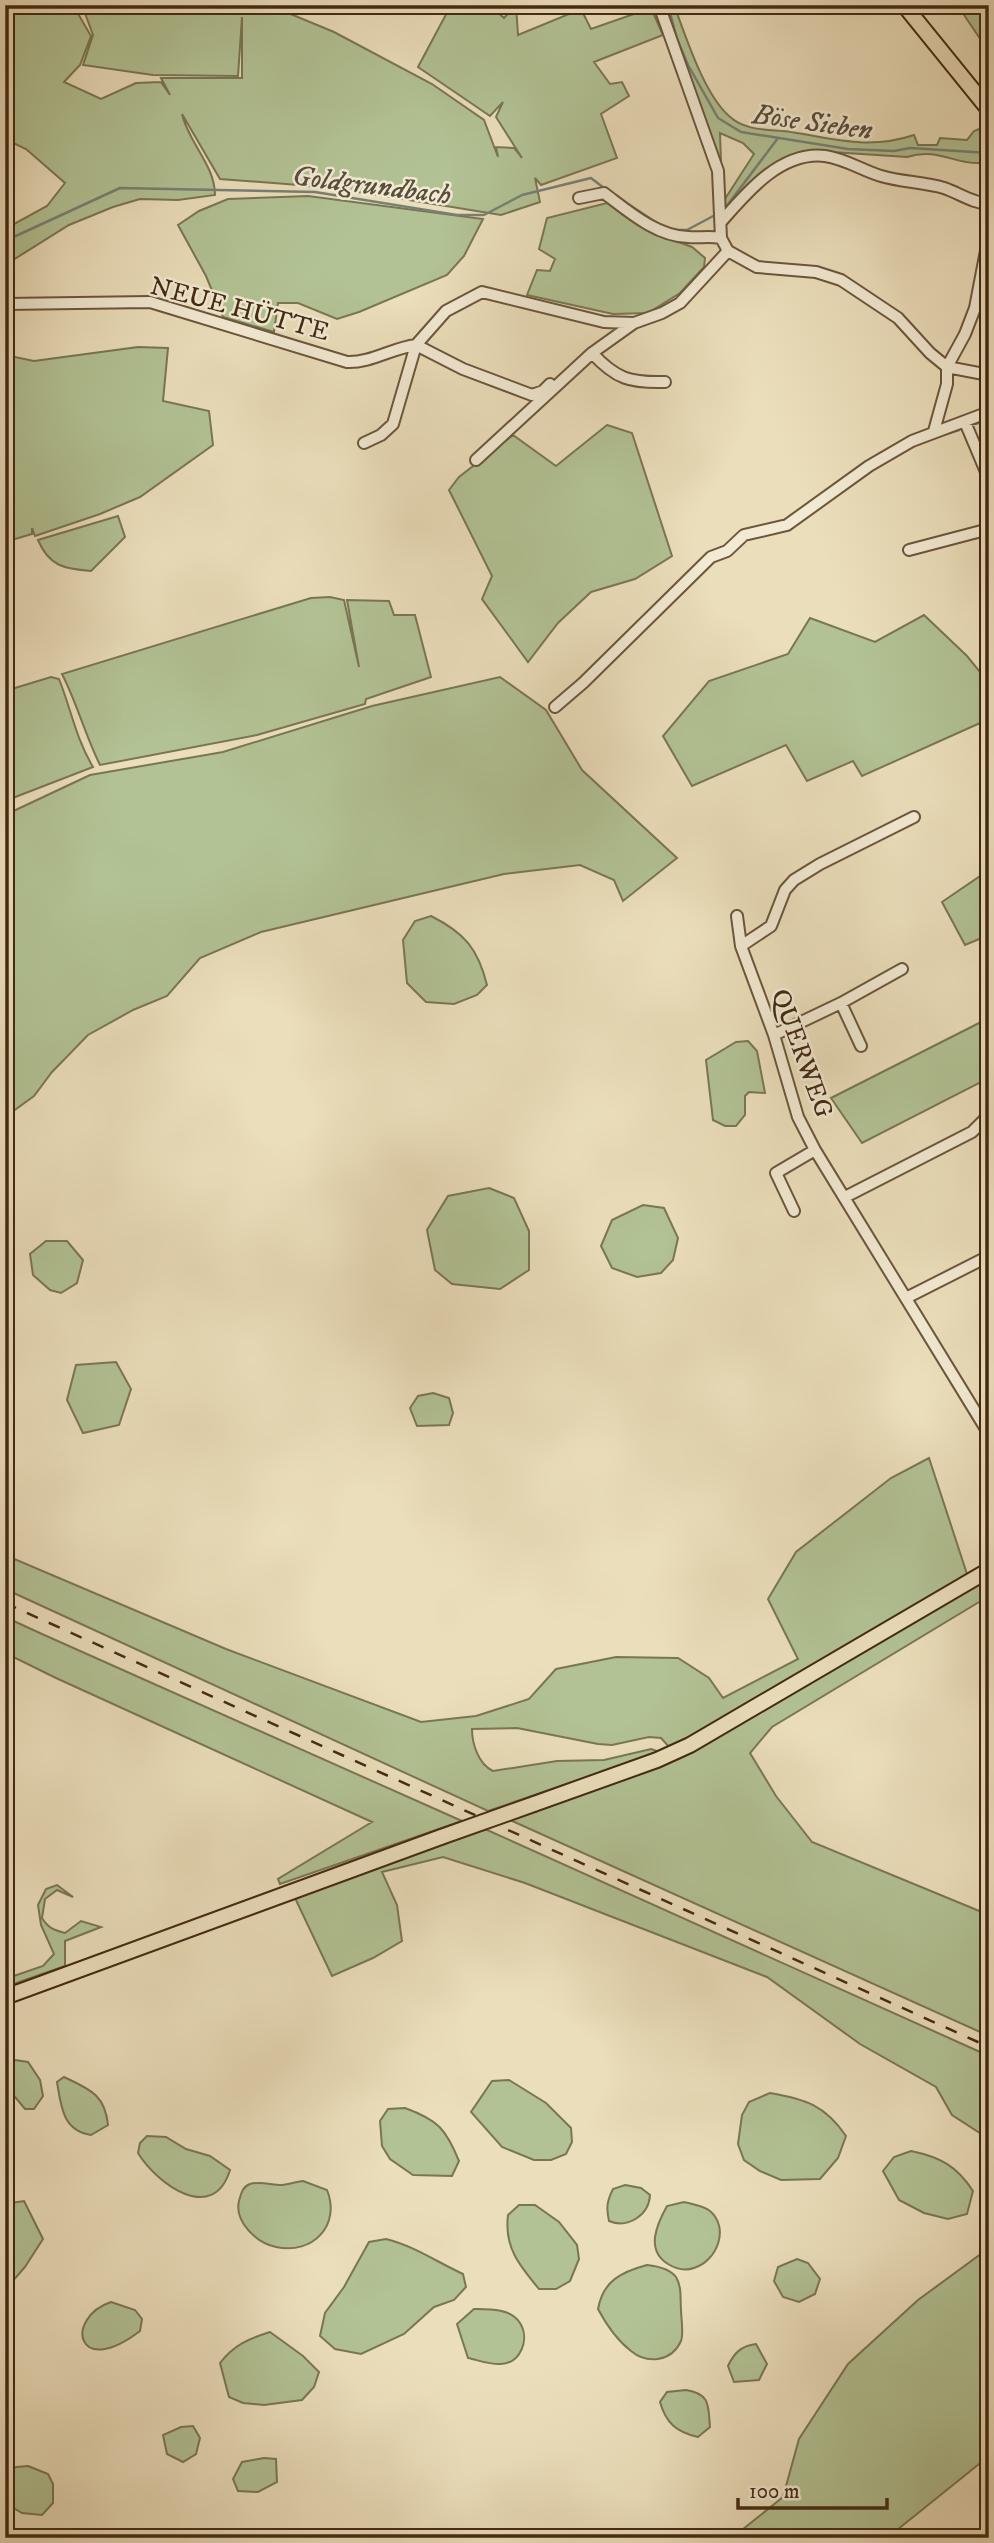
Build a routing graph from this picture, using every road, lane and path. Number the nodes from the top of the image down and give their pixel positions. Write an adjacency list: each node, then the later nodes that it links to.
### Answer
1 (659, 5): 6 (street)
2 (904, 5): 3 (main road)
3 (989, 110)
4 (579, 198): 8 (street)
5 (989, 204): 6 (street)
6 (721, 222): 8 (street)
7 (989, 234): 14 (street)
8 (721, 238): 9 (street)
9 (728, 251): 11 (street); 14 (street)
10 (5, 304): 12 (street, NEUE HÜTTE)
11 (634, 323): 12 (street); 13 (street)
12 (416, 345): 13 (street); 20 (street)
13 (590, 355): 16 (street); 21 (street)
14 (947, 367): 15 (street); 19 (street)
15 (989, 375)
16 (665, 382)
17 (989, 412): 18 (street)
18 (965, 422): 19 (street); 22 (street)
19 (934, 431): 25 (street)
20 (364, 443)
21 (476, 460)
22 (989, 479)
23 (989, 529): 24 (street)
24 (909, 550)
25 (555, 707)
26 (914, 817): 28 (street)
27 (737, 916): 28 (street, QUERWEG)
28 (741, 946): 31 (street, QUERWEG)
29 (902, 969): 30 (street)
30 (841, 1003): 31 (street); 32 (street)
31 (774, 1035): 34 (street, QUERWEG)
32 (861, 1046)
33 (988, 1116): 35 (street)
34 (816, 1150): 35 (street, QUERWEG); 36 (street)
35 (845, 1197): 38 (street, QUERWEG)
36 (794, 1211)
37 (989, 1256): 38 (street)
38 (905, 1298): 39 (street, QUERWEG)
39 (989, 1434)
40 (989, 1570): 41 (main road, bridge)
41 (5, 1997)

